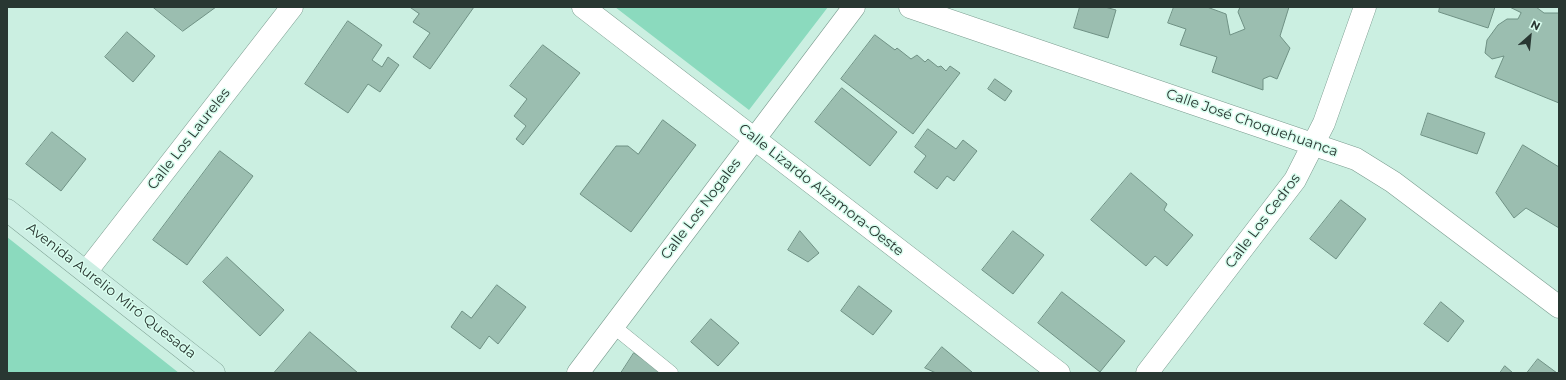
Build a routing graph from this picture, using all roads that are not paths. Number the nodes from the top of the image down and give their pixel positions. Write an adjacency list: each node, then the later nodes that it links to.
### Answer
1 (292, 7): 9 (street, Calle Los Laureles)
2 (583, 7): 6 (street, Calle Lizardo Alzamora-Oeste)
3 (854, 7): 6 (street, Calle Los Nogales)
4 (910, 7): 7 (street, Calle José Choquehuanca)
5 (1365, 7): 7 (street, Calle Los Cedros)
6 (754, 138): 11 (street, Calle Los Nogales); 15 (street, Calle Lizardo Alzamora-Oeste)
7 (1313, 144): 10 (street, Calle José Choquehuanca); 16 (street, Calle Los Cedros)
8 (7, 210): 9 (main road, Avenida Aurelio Miró Quesada)
9 (86, 272): 12 (main road, Avenida Aurelio Miró Quesada)
10 (1559, 307)
11 (613, 326): 13 (street, Calle Los Nogales); 14 (lane)
12 (214, 373)
13 (578, 373)
14 (671, 373)
15 (1059, 373)
16 (1147, 373)

